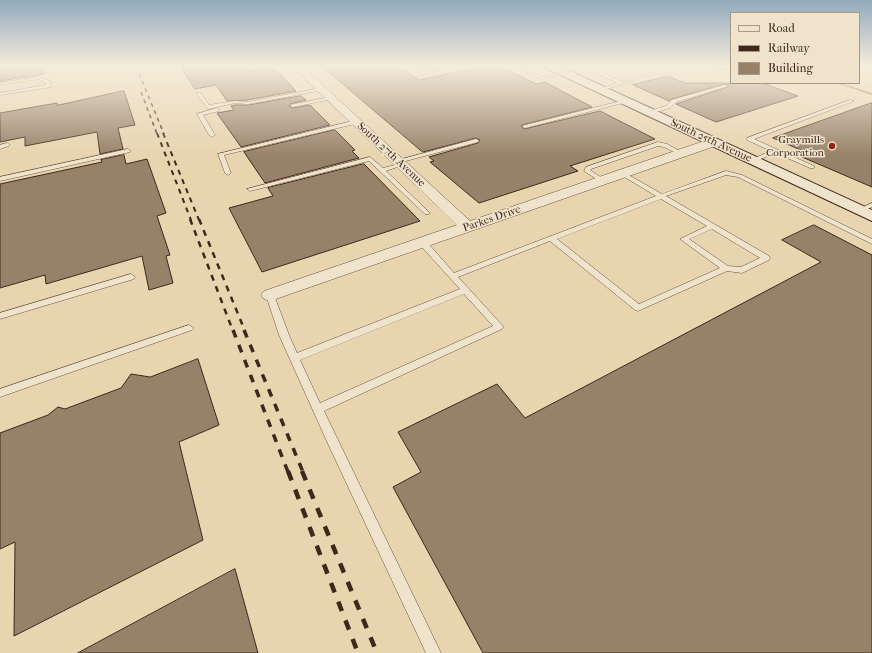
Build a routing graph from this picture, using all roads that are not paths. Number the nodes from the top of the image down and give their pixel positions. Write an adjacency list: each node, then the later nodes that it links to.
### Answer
1 (200, 96): 8 (lane)
2 (282, 96): 8 (lane)
3 (615, 96): 6 (main road, South 25th Avenue)
4 (692, 96): 10 (lane)
5 (330, 98): 9 (lane); 11 (street, South 27th Avenue)
6 (625, 101): 10 (main road, South 25th Avenue); 12 (lane)
7 (852, 102): 19 (lane)
8 (248, 103): 13 (lane)
9 (293, 104)
10 (649, 112): 15 (main road, South 25th Avenue)
11 (357, 122): 22 (street, South 27th Avenue); 25 (lane)
12 (525, 126)
13 (212, 135)
14 (476, 141): 22 (lane)
15 (714, 142): 20 (street, Parkes Drive); 21 (main road, South 25th Avenue)
16 (7, 145): 17 (lane)
17 (0, 147)
18 (128, 151): 27 (lane)
19 (776, 151): 21 (lane); 23 (lane)
20 (682, 154): 26 (street, Parkes Drive); 28 (lane)
21 (753, 160): 31 (main road, South 25th Avenue)
22 (400, 163): 24 (lane); 34 (street, South 27th Avenue)
23 (812, 167)
24 (382, 170): 29 (lane); 32 (lane)
25 (228, 173)
26 (623, 174): 28 (street, Parkes Drive); 30 (lane)
27 (0, 179)
28 (603, 181): 34 (street, Parkes Drive)
29 (250, 189)
30 (661, 196): 33 (lane); 35 (lane); 36 (lane)
31 (868, 210)
32 (427, 213)
33 (712, 226): 38 (lane); 38 (lane)
34 (468, 227): 37 (street, Parkes Drive)
35 (551, 238): 38 (lane); 39 (lane)
36 (872, 242)
37 (423, 243): 39 (lane); 42 (street, Parkes Drive)
38 (726, 268)
39 (453, 276): 41 (lane)
40 (131, 277): 43 (lane)
41 (466, 290): 45 (lane); 47 (lane)
42 (270, 295): 45 (lane)
43 (0, 316)
44 (189, 328): 46 (lane)
45 (295, 358): 47 (lane)
46 (0, 393)
47 (318, 409): 48 (lane)
48 (434, 653)

